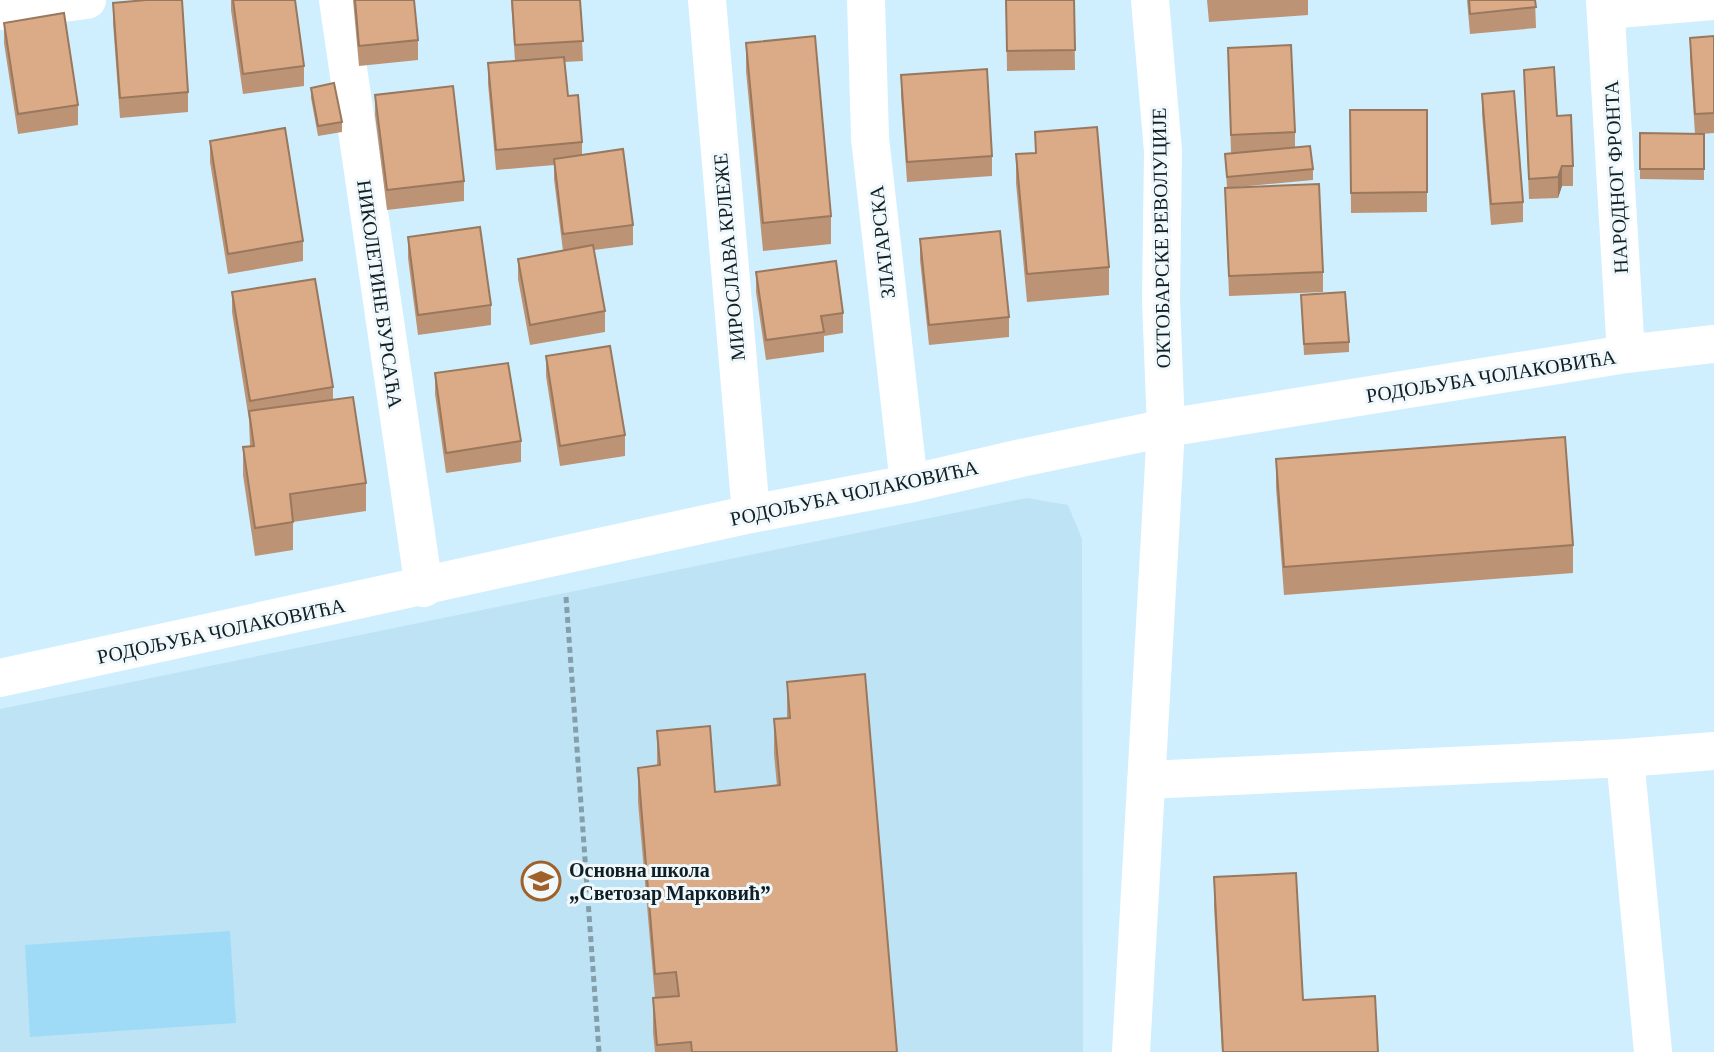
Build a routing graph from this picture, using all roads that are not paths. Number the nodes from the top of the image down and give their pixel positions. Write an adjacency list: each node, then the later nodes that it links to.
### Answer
1 (87, 0): 8 (street)
2 (338, 0): 14 (street, НИКОЛЕТИНЕ БУРСАЋА)
3 (707, 0): 13 (street, МИРОСЛАВА КРЛЕЖЕ)
4 (866, 0): 12 (street, ЗЛАТАРСКА)
5 (1150, 0): 11 (street, ОКТОБАРСКЕ РЕВОЛУЦИЈЕ)
6 (1714, 1): 7 (street)
7 (1606, 5): 10 (street, НАРОДНОГ ФРОНТА)
8 (0, 11)
9 (1714, 344): 10 (street, РОДОЉУБА ЧОЛАКОВИЋА)
10 (1626, 354): 11 (street, РОДОЉУБА ЧОЛАКОВИЋА)
11 (1166, 428): 12 (street, РОДОЉУБА ЧОЛАКОВИЋА); 18 (street, ОКТОБАРСКЕ РЕВОЛУЦИЈЕ)
12 (909, 484): 13 (street, РОДОЉУБА ЧОЛАКОВИЋА)
13 (751, 514): 14 (street, РОДОЉУБА ЧОЛАКОВИЋА)
14 (424, 588): 15 (street, РОДОЉУБА ЧОЛАКОВИЋА)
15 (0, 678)
16 (1714, 751): 17 (street)
17 (1625, 758): 18 (street); 20 (street)
18 (1146, 780): 19 (street, ОКТОБАРСКЕ РЕВОЛУЦИЈЕ)
19 (1131, 1052)
20 (1653, 1052)

